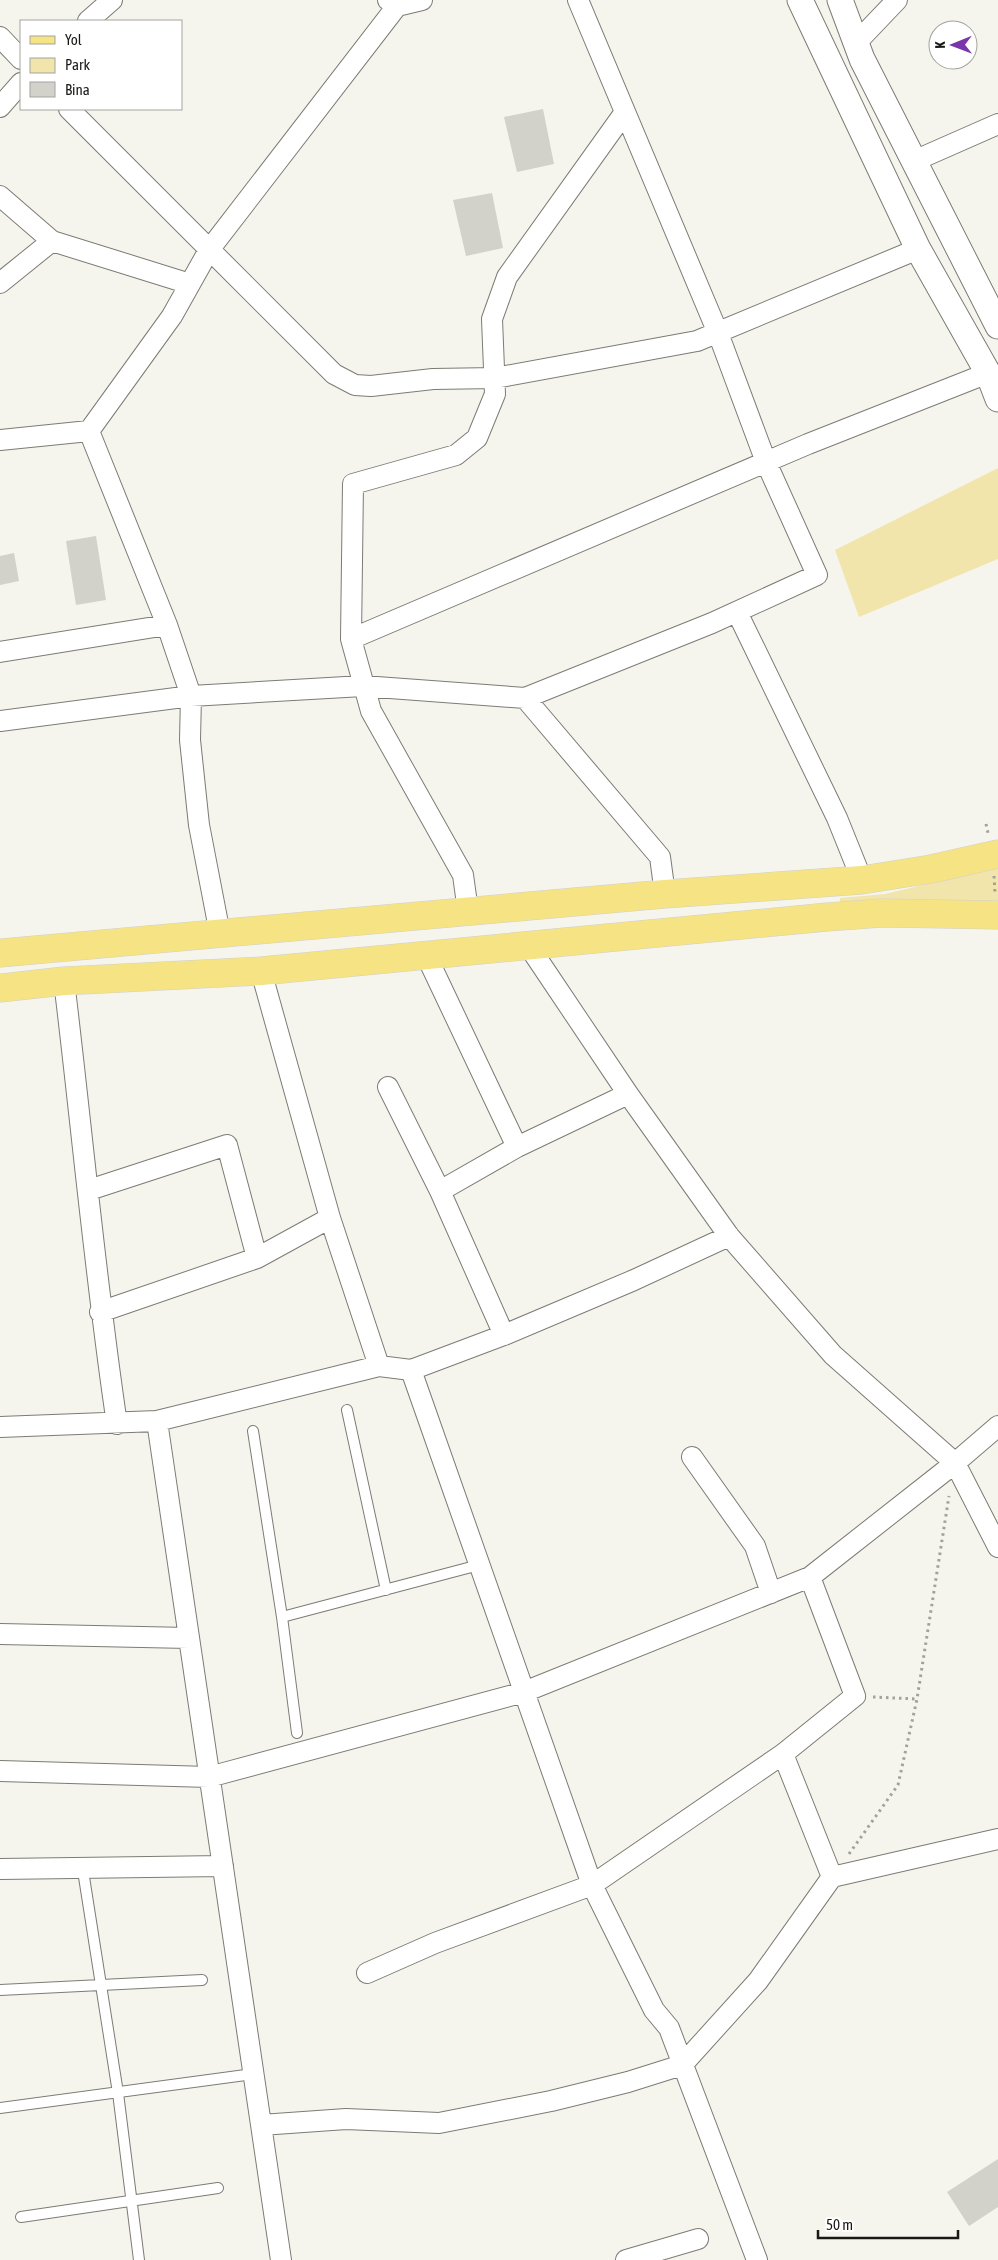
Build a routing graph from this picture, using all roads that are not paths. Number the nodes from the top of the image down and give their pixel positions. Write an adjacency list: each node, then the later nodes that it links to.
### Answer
1 (112, 0): 8 (street)
2 (422, 0): 7 (street)
3 (578, 0): 15 (street)
4 (800, 0): 20 (street)
5 (840, 0): 10 (street)
6 (897, 0): 10 (street)
7 (393, 3): 21 (street)
8 (89, 20)
9 (0, 37): 11 (street)
10 (856, 43): 17 (street)
11 (20, 58)
12 (20, 83): 13 (street)
13 (0, 106)
14 (70, 110): 21 (street)
15 (625, 112): 25 (street); 27 (street)
16 (998, 124): 17 (street)
17 (914, 162): 24 (street)
18 (0, 196): 19 (street)
19 (52, 241): 22 (street); 23 (street)
20 (918, 249): 25 (street); 26 (street)
21 (209, 250): 23 (street); 27 (street)
22 (0, 283)
23 (190, 284): 29 (street)
24 (998, 326)
25 (718, 333): 27 (street); 31 (street)
26 (988, 373): 28 (street); 31 (street)
27 (494, 378): 34 (street)
28 (998, 399)
29 (90, 431): 30 (street); 33 (street)
30 (0, 440)
31 (766, 462): 32 (street); 34 (street)
32 (737, 612): 38 (street); 41 (street)
33 (166, 625): 35 (street); 37 (street)
34 (351, 639): 36 (street)
35 (0, 652)
36 (363, 686): 37 (street); 38 (street); 43 (street)
37 (192, 696): 39 (street); 45 (street)
38 (525, 698): 42 (street)
39 (0, 721)
40 (998, 854): 41 (main road)
41 (862, 880): 42 (main road)
42 (666, 894): 43 (main road)
43 (468, 911): 45 (main road)
44 (998, 915): 46 (main road)
45 (220, 934): 47 (main road)
46 (528, 945): 48 (main road); 53 (street)
47 (0, 953)
48 (426, 955): 49 (main road); 54 (street)
49 (261, 971): 50 (main road); 57 (street)
50 (64, 981): 51 (main road); 55 (street)
51 (0, 988)
52 (388, 1087): 56 (street)
53 (628, 1094): 54 (street); 58 (street)
54 (517, 1146): 56 (street)
55 (89, 1190): 59 (street); 60 (street)
56 (440, 1191): 61 (street)
57 (330, 1218): 59 (street); 62 (street)
58 (730, 1236): 61 (street); 71 (street)
59 (257, 1258): 60 (street)
60 (100, 1312): 66 (street)
61 (504, 1335): 63 (street)
62 (379, 1366): 63 (street); 65 (street)
63 (411, 1370): 73 (street)
64 (346, 1410): 75 (lane)
65 (157, 1421): 66 (street); 79 (street)
66 (117, 1424): 68 (street)
67 (998, 1426): 71 (street)
68 (0, 1427)
69 (253, 1431): 77 (lane)
70 (692, 1457): 76 (street)
71 (955, 1463): 72 (street); 74 (street)
72 (998, 1547)
73 (479, 1565): 75 (lane); 80 (street)
74 (810, 1577): 76 (street); 82 (street)
75 (386, 1590): 77 (lane)
76 (771, 1593): 80 (street)
77 (282, 1617): 81 (lane)
78 (0, 1634): 79 (street)
79 (189, 1638): 84 (street)
80 (524, 1692): 84 (street); 90 (street)
81 (297, 1733)
82 (783, 1754): 89 (street); 90 (street)
83 (0, 1771): 84 (street)
84 (209, 1777): 86 (street)
85 (998, 1839): 89 (street)
86 (223, 1866): 87 (street); 96 (street)
87 (0, 1869)
88 (84, 1877): 93 (lane)
89 (832, 1877): 95 (street)
90 (592, 1885): 91 (street); 95 (street)
91 (367, 1974)
92 (202, 1980): 93 (lane)
93 (101, 1985): 94 (lane); 97 (lane)
94 (0, 1990)
95 (682, 2065): 99 (street); 107 (street)
96 (253, 2074): 97 (lane); 99 (street)
97 (118, 2092): 98 (lane); 101 (lane)
98 (0, 2108)
99 (261, 2125): 105 (street)
100 (218, 2188): 101 (lane)
101 (131, 2200): 102 (lane); 104 (lane)
102 (21, 2218)
103 (698, 2239): 106 (street)
104 (139, 2260)
105 (281, 2260)
106 (626, 2260)
107 (757, 2260)

